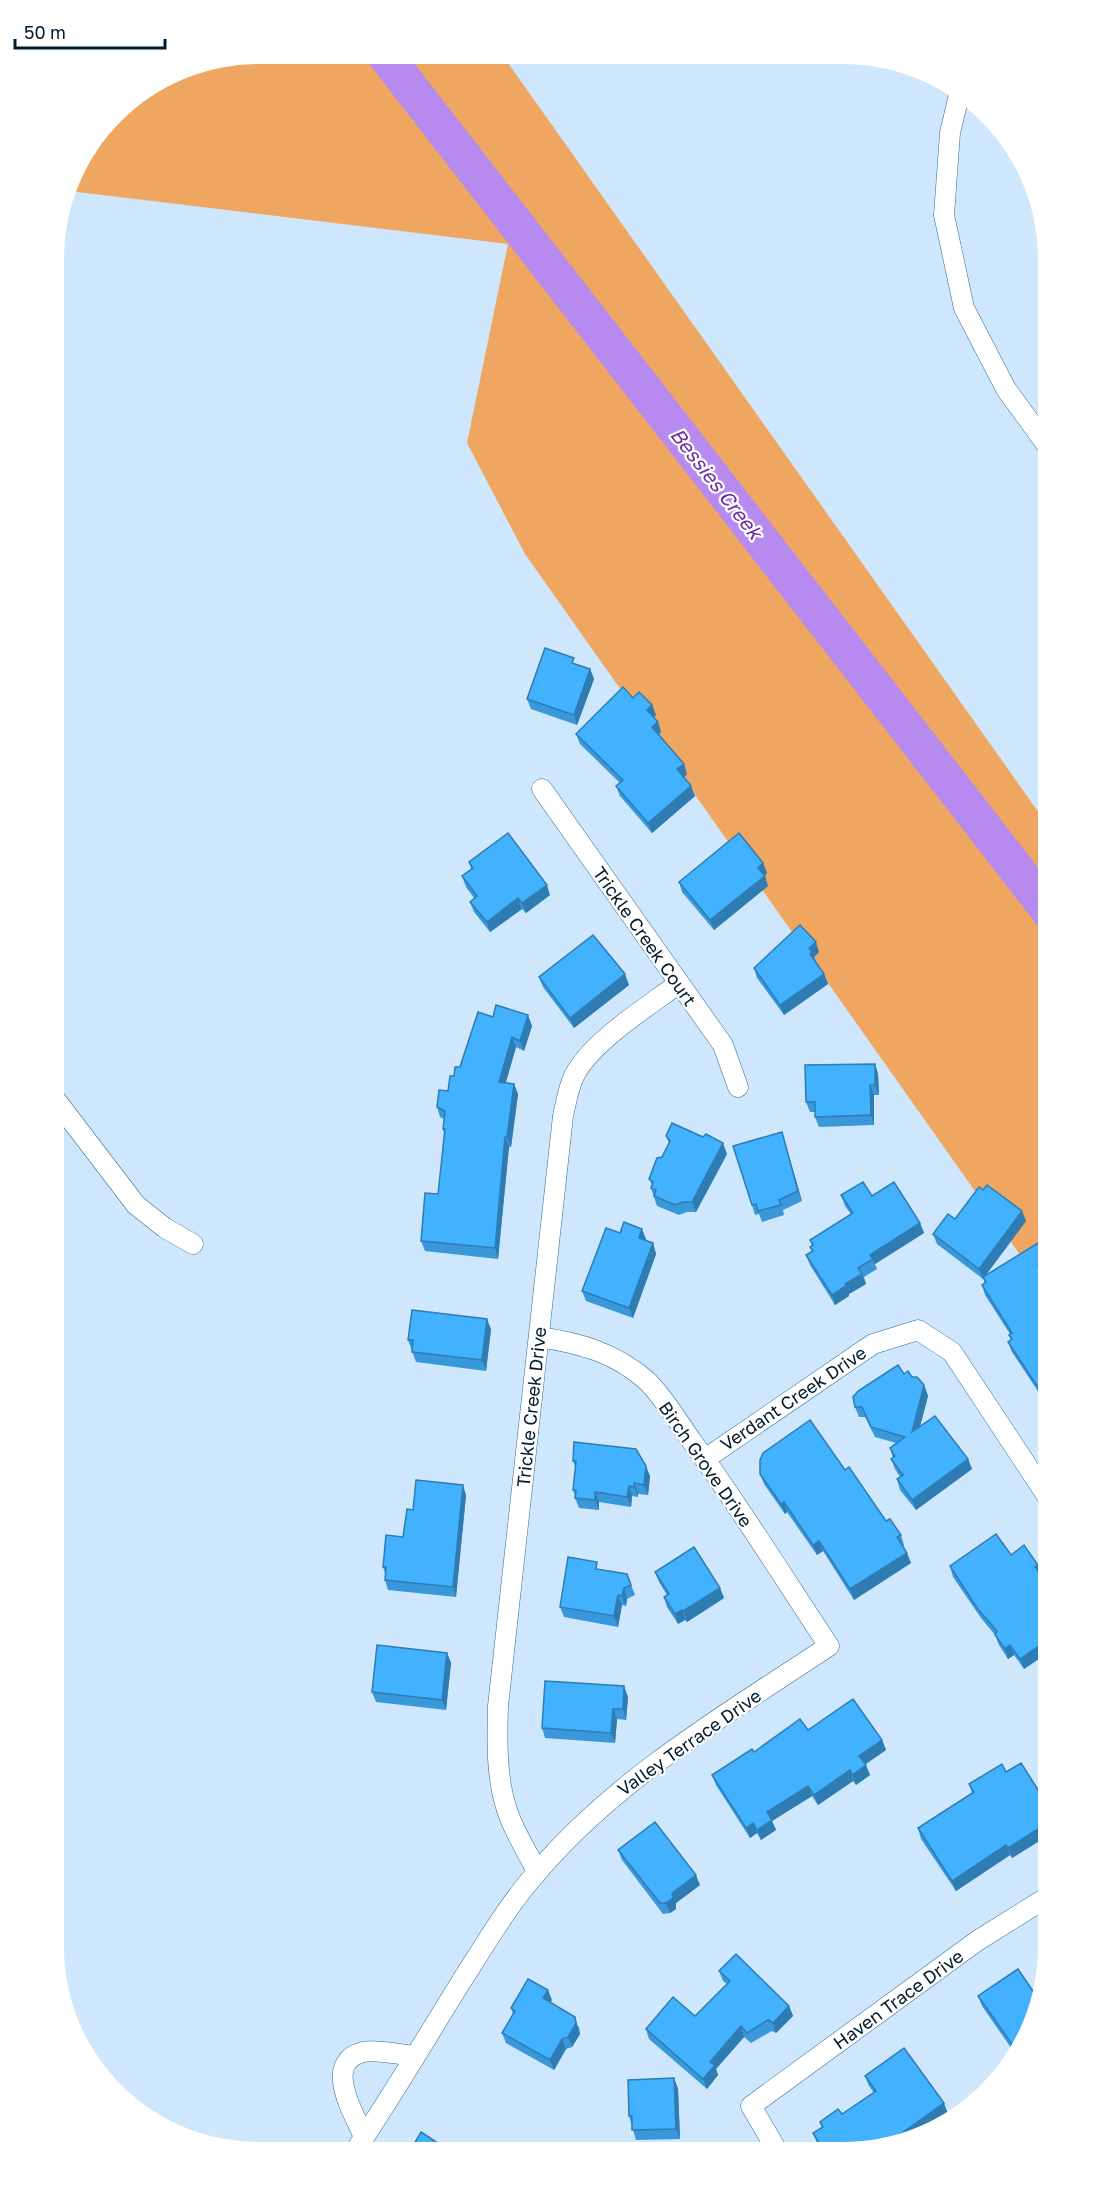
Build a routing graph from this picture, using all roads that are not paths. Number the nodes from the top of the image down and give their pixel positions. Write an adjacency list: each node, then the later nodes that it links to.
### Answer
1 (957, 101): 2 (street)
2 (1038, 433)
3 (542, 789): 4 (street, Trickle Creek Court)
4 (678, 984): 5 (street, Trickle Creek Court); 8 (street, Trickle Creek Drive)
5 (738, 1087)
6 (64, 1111): 7 (street)
7 (193, 1244)
8 (539, 1337): 9 (street, Birch Grove Drive); 12 (street, Trickle Creek Drive)
9 (705, 1459): 10 (street, Verdant Creek Drive); 11 (street, Birch Grove Drive)
10 (1038, 1482)
11 (829, 1646): 12 (street, Valley Terrace Drive)
12 (537, 1871): 14 (street, Valley Terrace Drive)
13 (1038, 1902): 17 (street, Haven Trace Drive)
14 (415, 2056): 15 (street, Valley Terrace Drive); 16 (street, Valley Terrace Drive)
15 (358, 2142)
16 (360, 2142)
17 (772, 2142)

